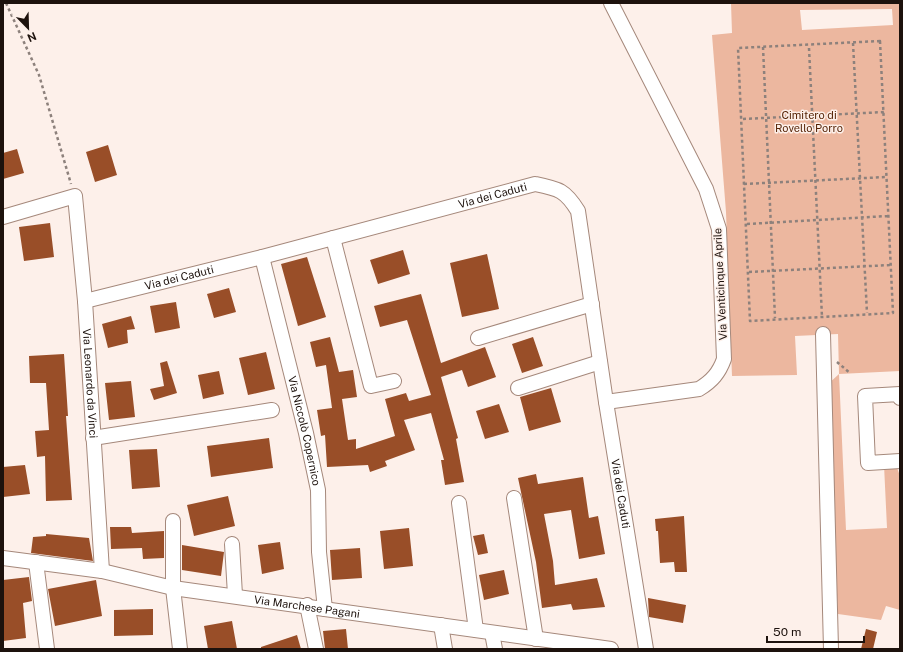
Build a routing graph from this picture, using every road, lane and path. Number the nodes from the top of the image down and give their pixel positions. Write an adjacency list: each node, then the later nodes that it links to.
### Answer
1 (6, 3): 16 (path)
2 (611, 3): 40 (street, Via Venticinque Aprile)
3 (853, 43): 7 (path)
4 (763, 46): 6 (path); 9 (path); 15 (path)
5 (809, 48): 8 (path)
6 (884, 112): 7 (path); 17 (path)
7 (856, 114): 8 (path); 12 (path)
8 (812, 116): 9 (path); 13 (path)
9 (766, 118): 10 (path); 14 (path)
10 (743, 119)
11 (886, 177): 12 (path)
12 (860, 178): 13 (path); 19 (path)
13 (815, 180): 14 (path); 20 (path)
14 (769, 182): 15 (path); 21 (path)
15 (744, 184): 34 (path)
16 (74, 196): 18 (street); 30 (street, Via Leonardo da Vinci)
17 (889, 216): 19 (path); 25 (path)
18 (3, 217)
19 (862, 218): 20 (path); 26 (path)
20 (817, 220): 21 (path); 27 (path)
21 (771, 222): 22 (path); 28 (path)
22 (747, 224)
23 (333, 238): 24 (street, Via dei Caduti); 31 (street, Via dei Caduti); 37 (street)
24 (262, 257): 30 (street, Via dei Caduti); 54 (street, Via Niccolò Copernico)
25 (891, 265): 26 (path); 34 (path)
26 (865, 266): 27 (path); 32 (path)
27 (820, 269): 28 (path); 34 (path)
28 (774, 271): 29 (path); 33 (path)
29 (749, 272)
30 (85, 301): 42 (street, Via Leonardo da Vinci)
31 (592, 304): 35 (street); 36 (street, Via dei Caduti)
32 (867, 313)
33 (775, 318)
34 (822, 324): 67 (street)
35 (478, 338)
36 (600, 362): 38 (street); 40 (street, Via dei Caduti)
37 (394, 381)
38 (518, 388)
39 (900, 398): 43 (street)
40 (606, 402): 66 (street, Via dei Caduti)
41 (272, 410): 42 (street)
42 (93, 438): 50 (street, Via Leonardo da Vinci)
43 (900, 461)
44 (514, 498): 58 (street)
45 (459, 503): 56 (street)
46 (173, 521): 51 (street)
47 (232, 544): 52 (street)
48 (3, 558): 49 (street, Via Marchese Pagani)
49 (36, 562): 50 (street, Via Marchese Pagani); 60 (street)
50 (102, 571): 51 (street, Via Marchese Pagani)
51 (173, 588): 52 (street, Via Marchese Pagani); 61 (street)
52 (235, 595): 53 (street, Via Marchese Pagani)
53 (307, 605): 54 (street, Via Marchese Pagani); 62 (street)
54 (325, 609): 55 (street, Via Marchese Pagani)
55 (441, 625): 56 (street, Via Marchese Pagani); 63 (street)
56 (476, 630): 57 (street, Via Marchese Pagani)
57 (492, 632): 58 (street, Via Marchese Pagani); 64 (street)
58 (536, 639): 59 (street, Via Marchese Pagani)
59 (593, 648): 65 (street, Via Marchese Pagani)
60 (47, 649)
61 (180, 649)
62 (316, 649)
63 (445, 649)
64 (495, 649)
65 (611, 649)
66 (646, 649)
67 (831, 649)

